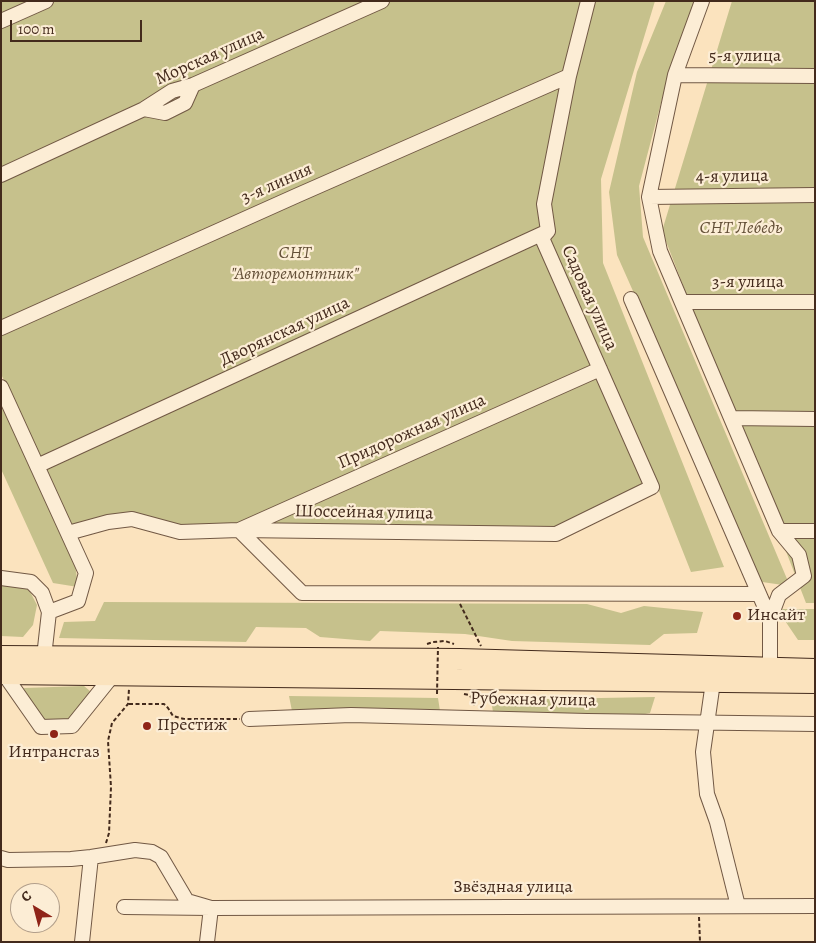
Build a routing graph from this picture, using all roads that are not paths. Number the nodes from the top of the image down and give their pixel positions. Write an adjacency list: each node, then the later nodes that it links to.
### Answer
1 (46, 1): 5 (street)
2 (382, 1): 9 (street, Морская улица)
3 (588, 1): 7 (street, Садовая улица)
4 (702, 1): 6 (street)
5 (1, 21)
6 (675, 75): 8 (street, 5-я улица); 11 (street)
7 (569, 76): 12 (street, Садовая улица); 16 (street, 3-я линия)
8 (815, 76)
9 (1, 175)
10 (815, 195): 11 (street, 4-я улица)
11 (649, 197): 14 (street)
12 (548, 231): 17 (street, Садовая улица); 21 (street, Дворянская улица)
13 (631, 299): 28 (street)
14 (682, 302): 15 (street, 3-я улица); 19 (street)
15 (815, 302)
16 (1, 328)
17 (600, 368): 22 (street, Садовая улица); 23 (street, Придорожная улица)
18 (1, 387): 21 (street)
19 (731, 418): 20 (street); 24 (street)
20 (815, 419)
21 (37, 466): 26 (street)
22 (652, 488): 23 (street, Шоссейная улица)
23 (239, 530): 26 (street, Шоссейная улица); 28 (street)
24 (779, 531): 25 (street); 30 (street)
25 (815, 531)
26 (68, 532): 29 (street)
27 (1, 578): 29 (street)
28 (759, 594): 30 (street)
29 (50, 612): 31 (street)
30 (770, 619): 33 (street)
31 (44, 657): 32 (highway); 33 (highway)
32 (2, 668): 35 (highway); 35 (street)
33 (770, 668): 34 (highway)
34 (815, 669)
35 (121, 675): 36 (highway)
36 (714, 682): 37 (highway); 39 (street)
37 (815, 683)
38 (249, 719): 39 (street, Рубежная улица)
39 (708, 722): 40 (street, Рубежная улица); 44 (street)
40 (815, 724)
41 (91, 857): 42 (street, Звёздная улица); 46 (street, Звёздная улица); 47 (street)
42 (1, 858)
43 (124, 906): 46 (street, Звёздная улица)
44 (738, 906): 45 (street, Звёздная улица); 46 (street, Звёздная улица)
45 (815, 906)
46 (211, 908): 48 (street)
47 (82, 942)
48 (208, 942)

